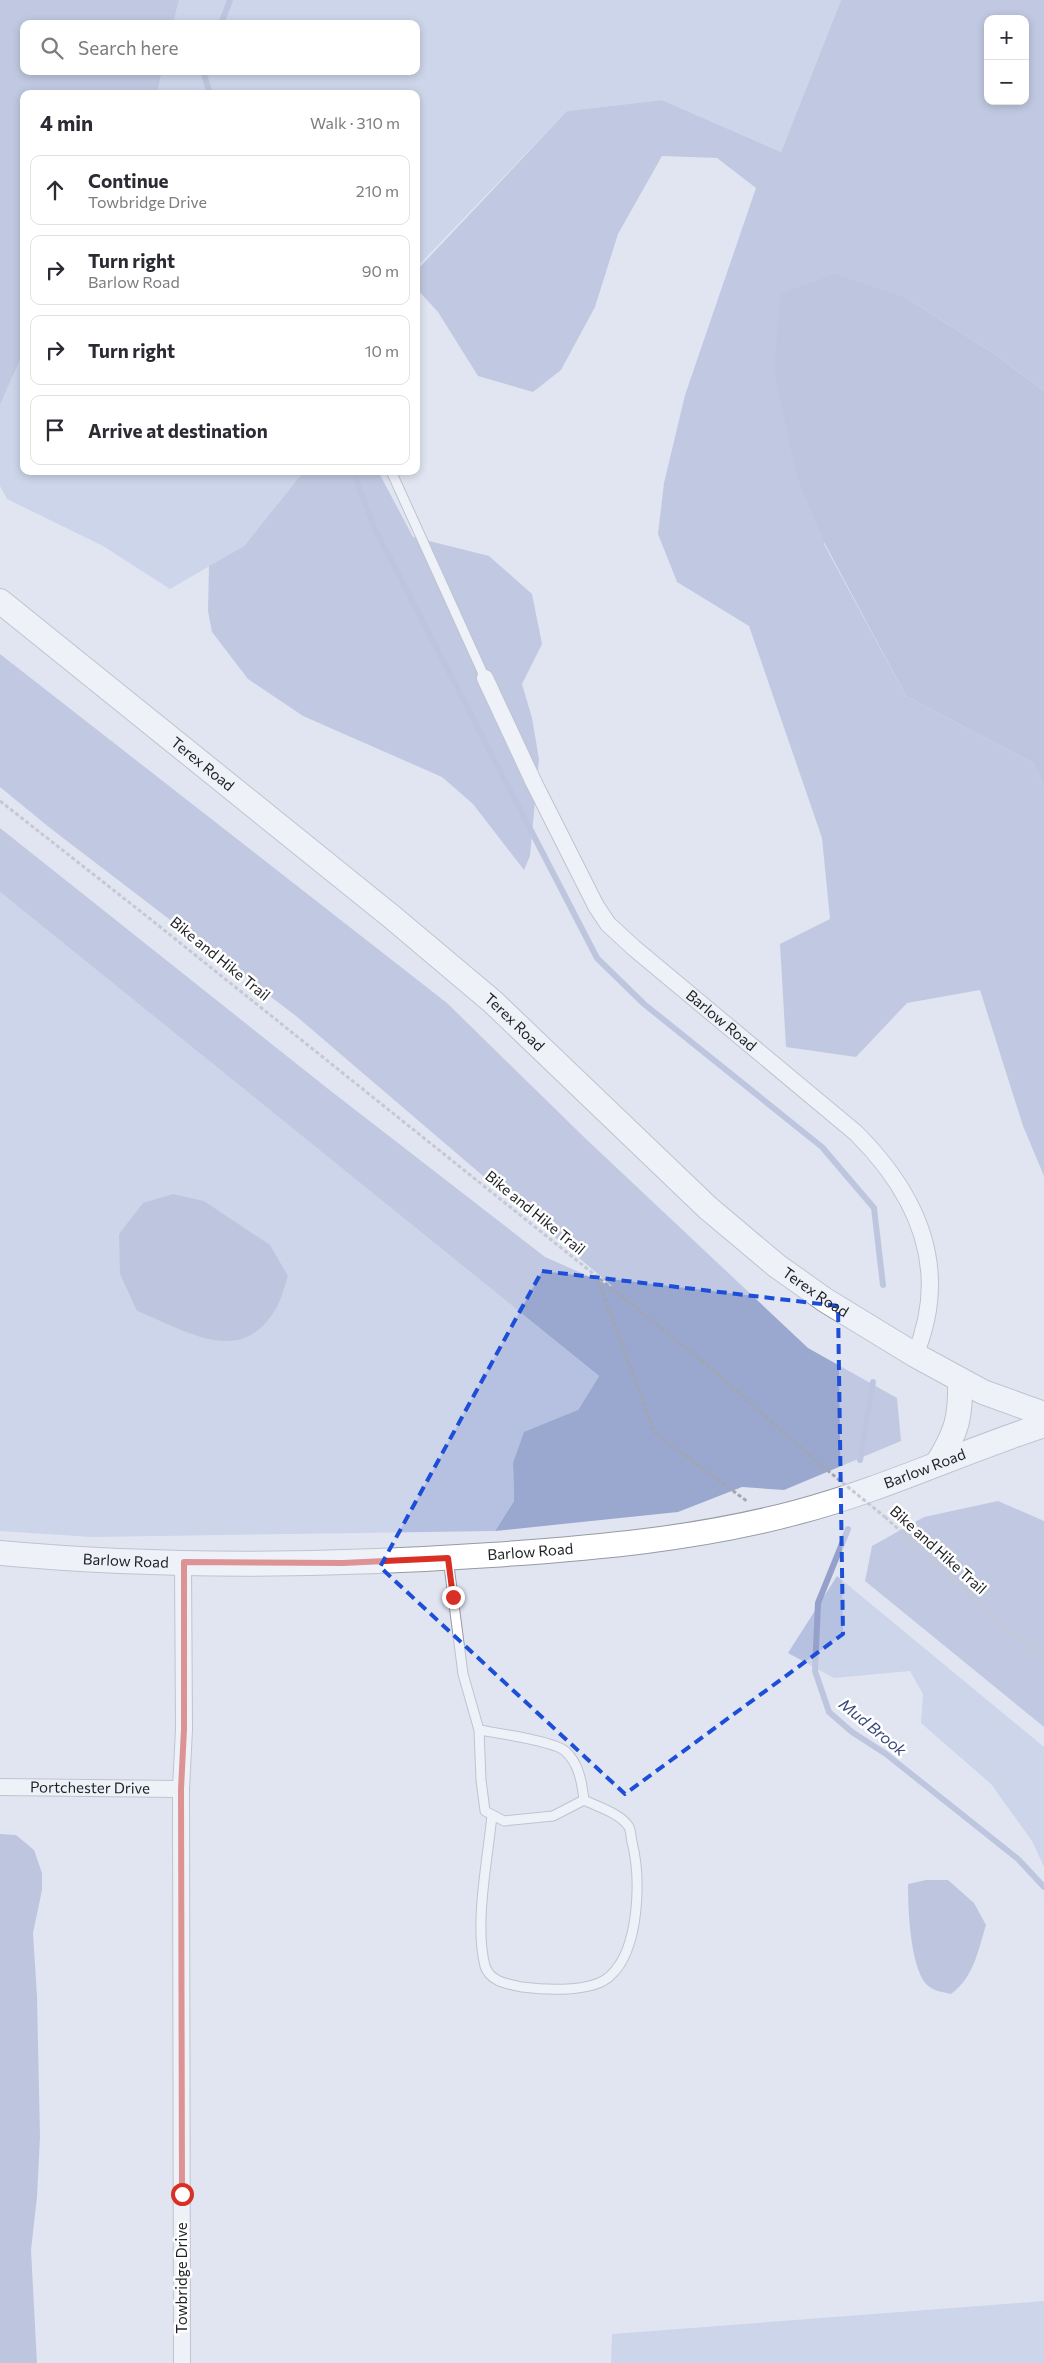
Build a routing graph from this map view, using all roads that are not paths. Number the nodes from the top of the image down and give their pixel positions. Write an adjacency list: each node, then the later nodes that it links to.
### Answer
1 (394, 475): 3 (lane)
2 (0, 601): 4 (main road, Terex Road)
3 (486, 678): 4 (street, Barlow Road)
4 (915, 1355): 5 (main road, Terex Road)
5 (960, 1380): 6 (main road, Terex Road); 8 (main road)
6 (1044, 1414)
7 (1044, 1425): 8 (main road, Barlow Road)
8 (937, 1464): 10 (main road, Barlow Road)
9 (0, 1553): 11 (main road, Barlow Road)
10 (448, 1558): 11 (main road, Barlow Road); 12 (lane)
11 (184, 1562): 14 (street, Towbridge Drive)
12 (479, 1730): 15 (lane); 16 (lane)
13 (0, 1787): 14 (street, Portchester Drive)
14 (181, 1789): 17 (street, Towbridge Drive)
15 (584, 1800): 16 (lane); 16 (lane)
16 (492, 1815)
17 (182, 2363)

